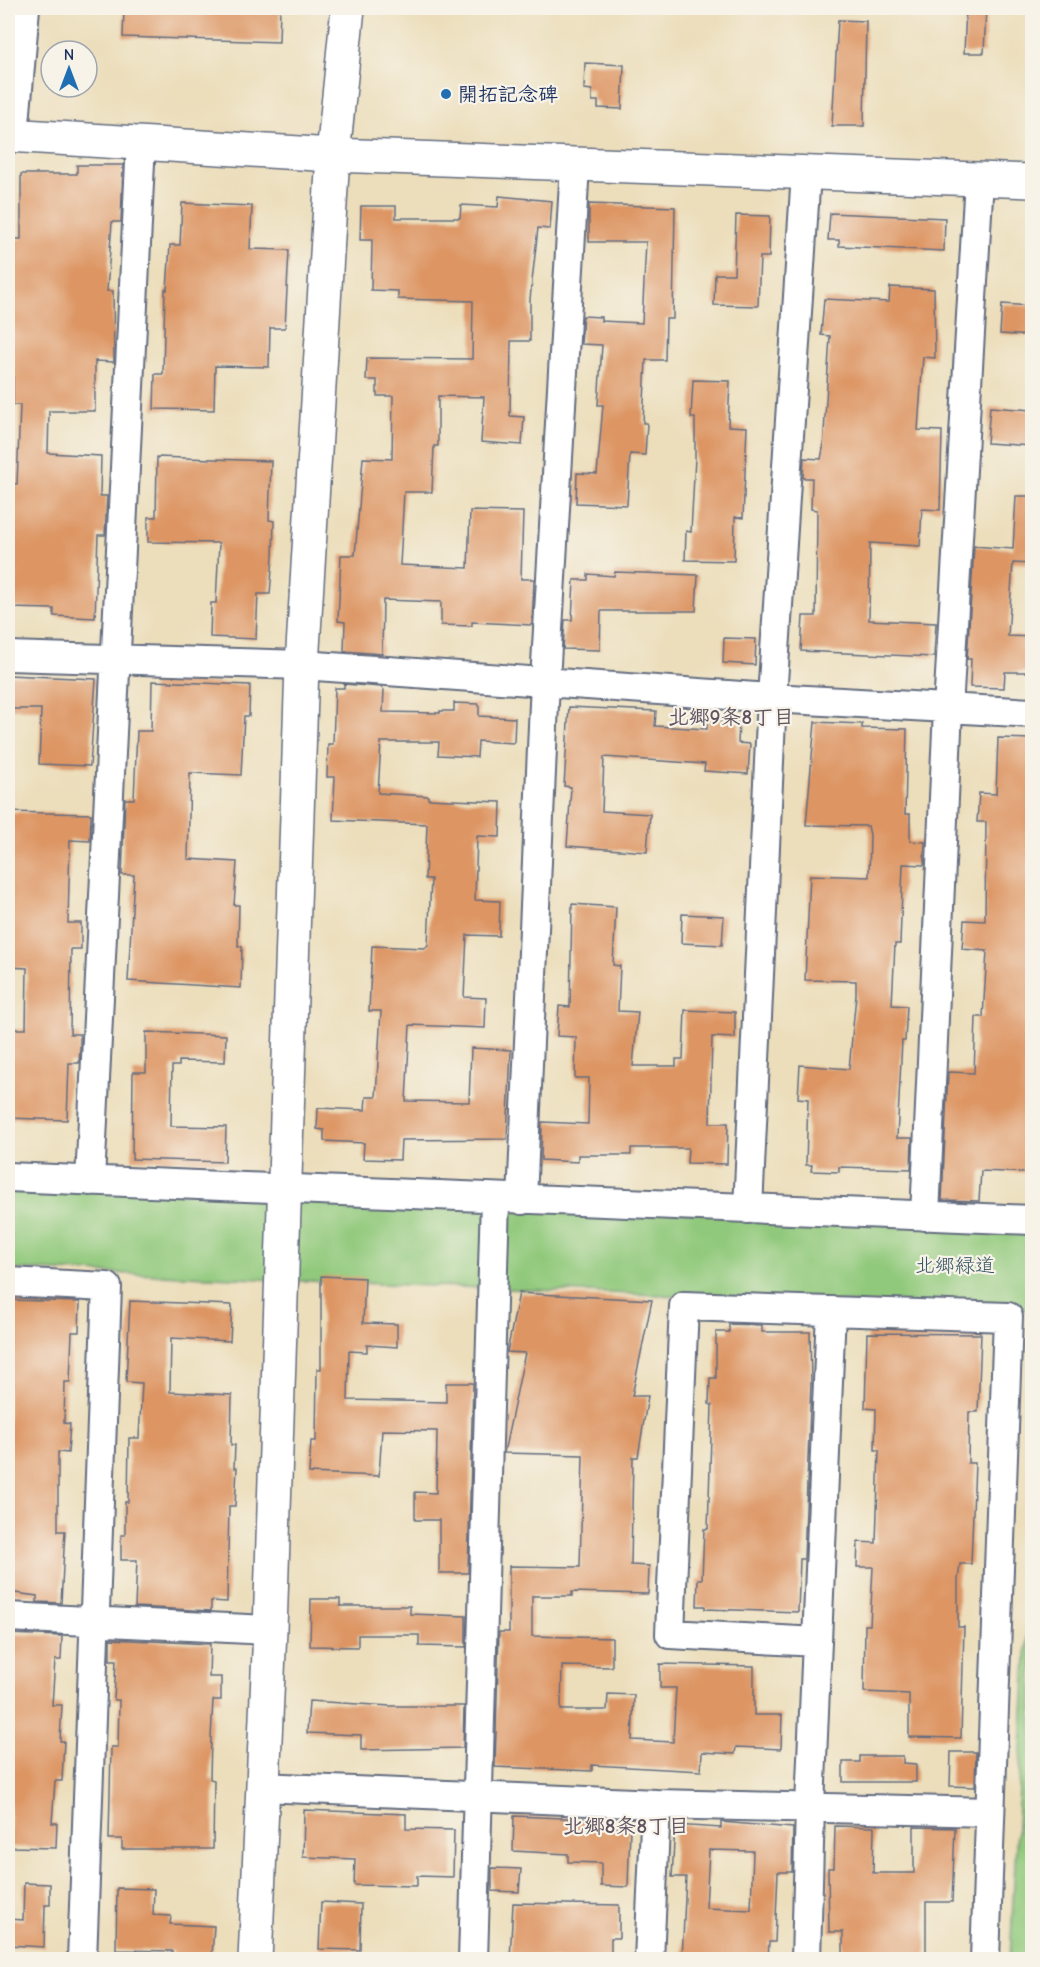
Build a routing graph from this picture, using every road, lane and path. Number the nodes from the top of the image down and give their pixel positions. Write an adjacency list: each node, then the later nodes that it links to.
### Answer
1 (25, 8): 3 (street)
2 (348, 8): 5 (street)
3 (11, 135): 4 (street)
4 (141, 142): 5 (street); 11 (street)
5 (333, 154): 6 (street); 12 (street)
6 (574, 165): 7 (street); 13 (street)
7 (806, 173): 8 (street); 14 (street)
8 (979, 179): 9 (street); 15 (street)
9 (1032, 182)
10 (8, 656): 11 (street)
11 (115, 659): 12 (street); 18 (street)
12 (302, 665): 13 (street); 19 (street)
13 (545, 681): 14 (street); 20 (street)
14 (772, 698): 15 (street); 21 (street)
15 (948, 709): 16 (street); 22 (street)
16 (1032, 713)
17 (8, 1177): 18 (street)
18 (90, 1181): 19 (street)
19 (285, 1189): 20 (street); 28 (street)
20 (509, 1200): 21 (street); 31 (street)
21 (748, 1209): 22 (street)
22 (925, 1216): 23 (street)
23 (1032, 1220)
24 (8, 1282): 27 (street)
25 (831, 1311): 29 (street); 29 (street); 34 (street)
26 (8, 1617): 27 (street)
27 (96, 1623): 28 (street); 35 (street)
28 (270, 1630): 30 (street)
29 (817, 1642): 33 (street)
30 (261, 1787): 31 (street); 36 (street)
31 (479, 1795): 32 (street); 37 (street)
32 (656, 1804): 33 (street); 38 (street)
33 (810, 1806): 34 (street); 39 (street)
34 (990, 1812): 40 (street)
35 (82, 1959)
36 (255, 1959)
37 (472, 1959)
38 (649, 1959)
39 (806, 1959)
40 (985, 1959)

